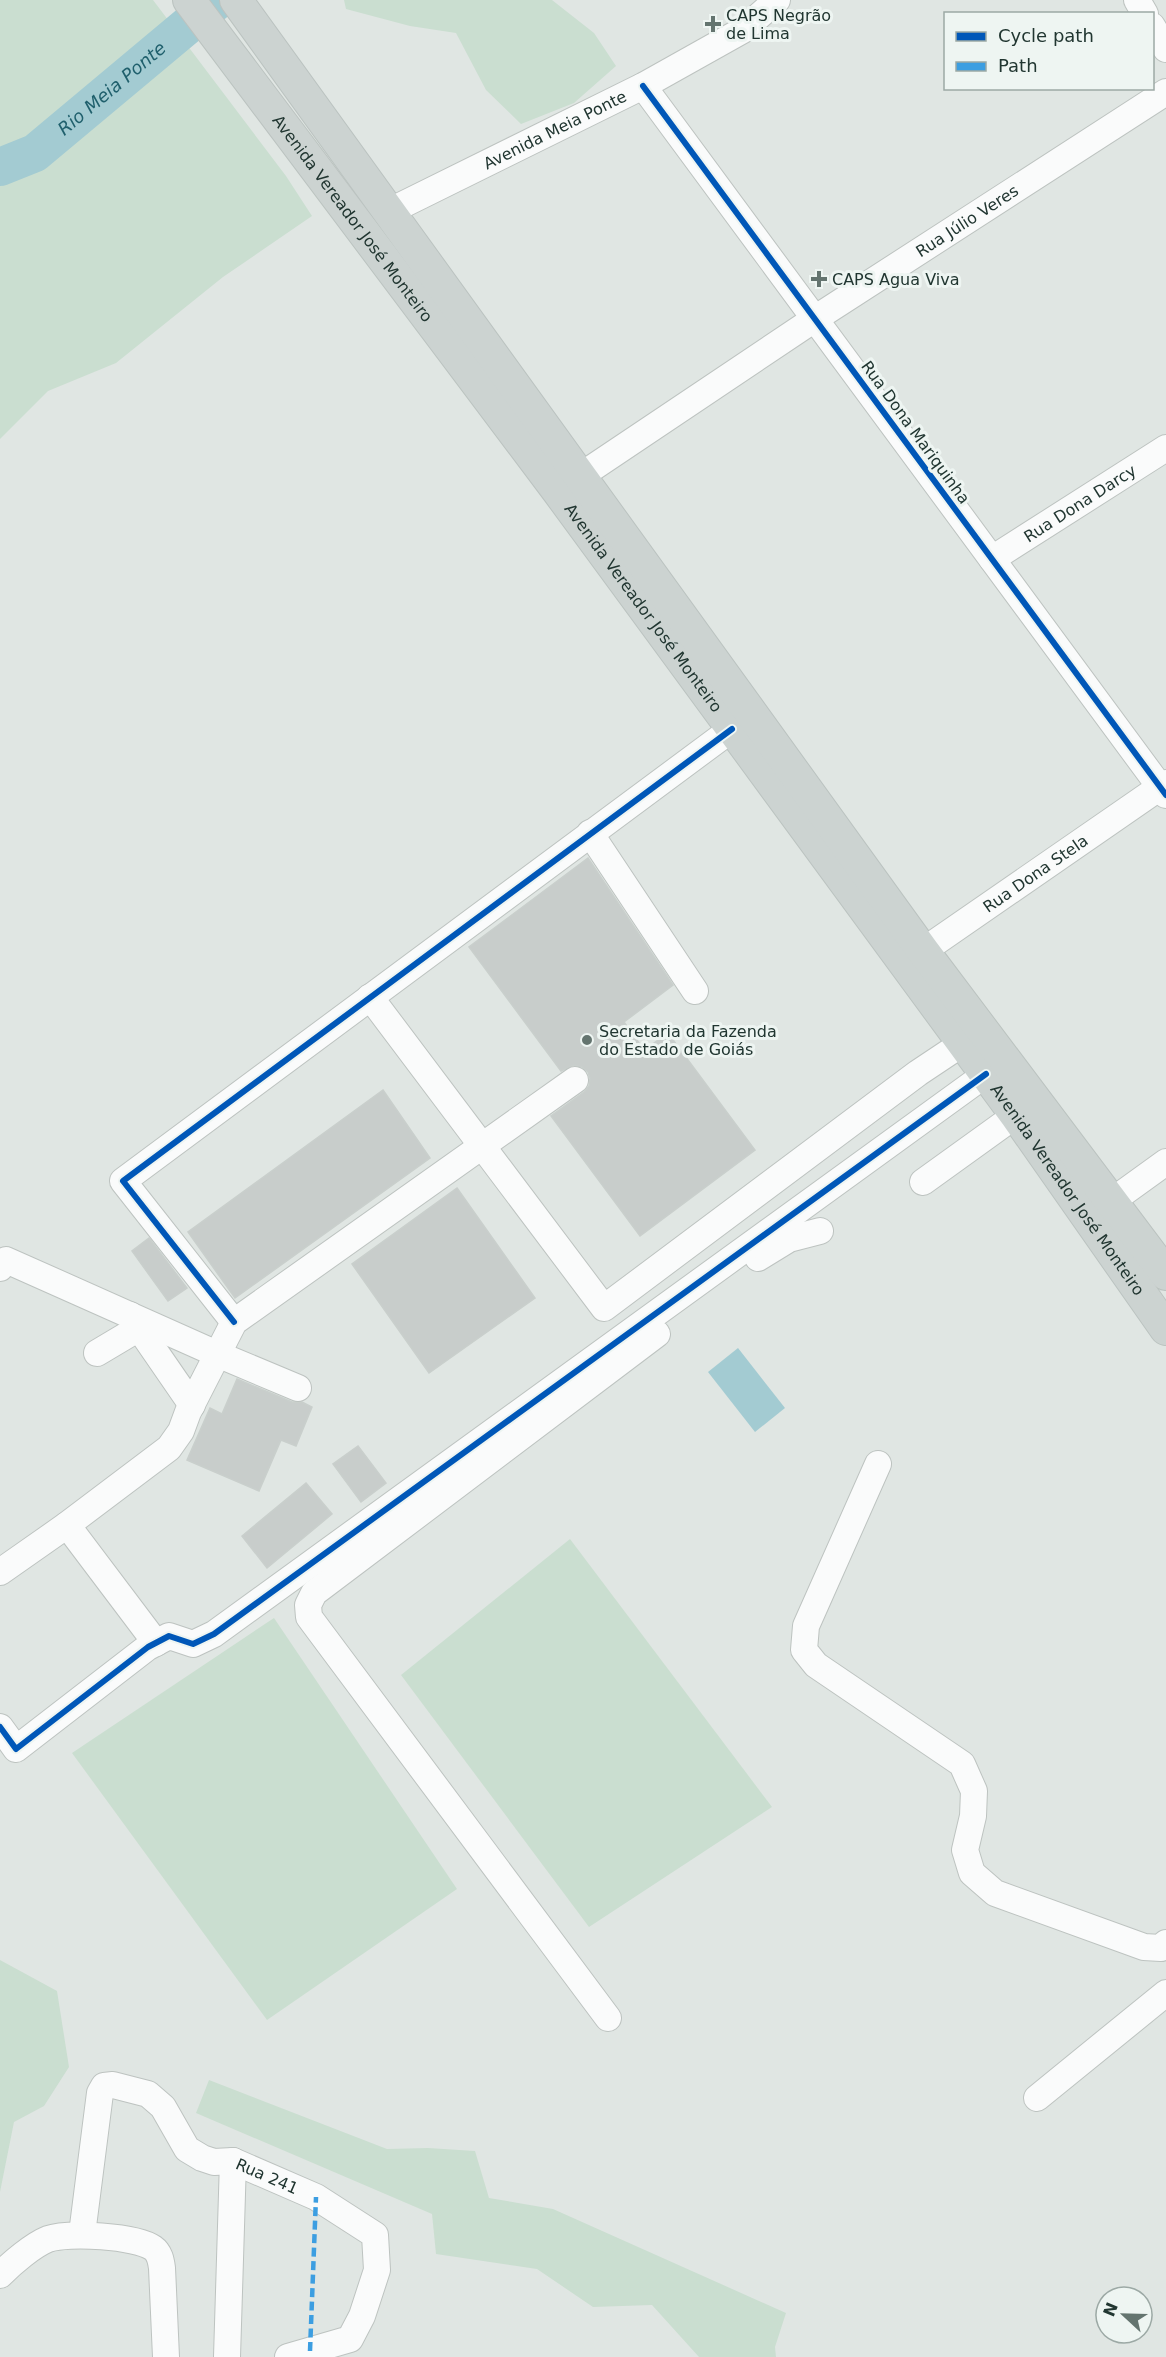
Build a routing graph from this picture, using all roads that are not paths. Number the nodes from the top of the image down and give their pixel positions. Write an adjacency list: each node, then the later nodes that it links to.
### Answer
1 (189, 0): 11 (main road, Avenida Vereador José Monteiro)
2 (236, 0): 8 (main road, Avenida Vereador José Monteiro)
3 (777, 0): 6 (street, Avenida Meia Ponte)
4 (1154, 29): 5 (street)
5 (1166, 49)
6 (643, 86): 8 (street, Avenida Meia Ponte); 9 (street, Rua Dona Mariquinha)
7 (1166, 92): 9 (street, Rua Júlio Veres)
8 (388, 212): 11 (main road, Avenida Vereador José Monteiro)
9 (816, 318): 11 (street, Rua Júlio Veres); 12 (street, Rua Dona Mariquinha)
10 (1166, 448): 12 (street, Rua Dona Darcy)
11 (569, 484): 13 (main road, Avenida Vereador José Monteiro); 16 (main road, Avenida Vereador José Monteiro)
12 (992, 559): 14 (street, Rua Dona Mariquinha)
13 (732, 729): 15 (street); 16 (main road, Avenida Vereador José Monteiro)
14 (1164, 788): 16 (street, Rua Dona Stela)
15 (590, 833): 17 (street); 18 (street)
16 (914, 957): 19 (main road, Avenida Vereador José Monteiro); 28 (main road, Avenida Vereador José Monteiro)
17 (696, 992)
18 (370, 997): 23 (street); 33 (street)
19 (963, 1043): 20 (main road, Avenida Vereador José Monteiro); 24 (street)
20 (986, 1074): 22 (main road, Avenida Vereador José Monteiro); 26 (street)
21 (575, 1080): 23 (street)
22 (1016, 1115): 27 (street); 34 (main road, Avenida Vereador José Monteiro)
23 (482, 1146): 24 (street); 33 (street)
24 (819, 1149): 26 (street)
25 (1166, 1162): 28 (street)
26 (842, 1179): 42 (street)
27 (923, 1182)
28 (1112, 1201): 31 (main road, Avenida Vereador José Monteiro)
29 (820, 1231): 46 (street)
30 (0, 1268): 32 (street)
31 (1166, 1274)
32 (134, 1321): 35 (street); 36 (street); 38 (street)
33 (234, 1322): 36 (street)
34 (1166, 1329)
35 (97, 1353)
36 (218, 1354): 37 (street); 38 (street)
37 (298, 1388)
38 (192, 1405): 40 (street)
39 (878, 1464): 44 (street)
40 (67, 1525): 41 (street); 42 (street)
41 (0, 1572)
42 (156, 1643): 43 (street)
43 (0, 1727)
44 (1161, 1953)
45 (1166, 1993): 47 (street)
46 (608, 2018)
47 (1037, 2098)
48 (233, 2161): 49 (street); 52 (street, Rua 241); 53 (street, Rua 241)
49 (82, 2234): 50 (street); 51 (street)
50 (0, 2275)
51 (166, 2357)
52 (227, 2357)
53 (288, 2357)

